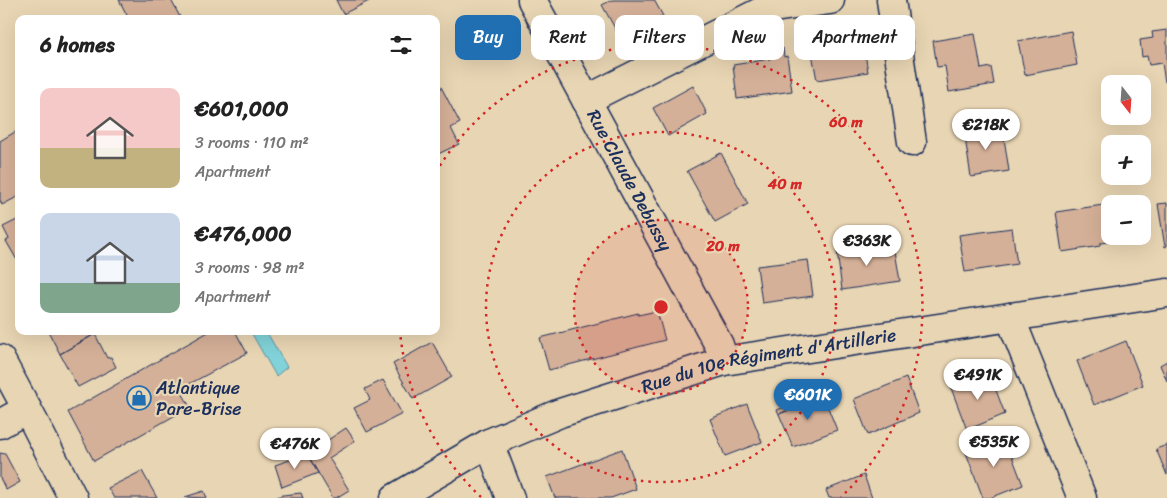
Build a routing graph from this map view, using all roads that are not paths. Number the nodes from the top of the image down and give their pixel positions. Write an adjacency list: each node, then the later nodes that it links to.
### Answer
1 (532, 0): 5 (street, Rue Claude Debussy)
2 (830, 0): 4 (street)
3 (891, 0): 6 (street)
4 (766, 5): 5 (street)
5 (586, 100): 10 (street, Rue Claude Debussy)
6 (912, 142)
7 (1167, 293): 8 (street, Rue du 10e Régiment d'Artillerie)
8 (1010, 317): 10 (street, Rue du 10e Régiment d'Artillerie); 17 (street)
9 (0, 359): 11 (street)
10 (724, 361): 13 (street, Rue du 10e Régiment d'Artillerie)
11 (27, 409): 12 (street); 14 (street)
12 (0, 424)
13 (489, 444): 15 (street, Rue du 10e Régiment d'Artillerie); 16 (street)
14 (73, 498)
15 (395, 498)
16 (510, 498)
17 (1082, 498)

